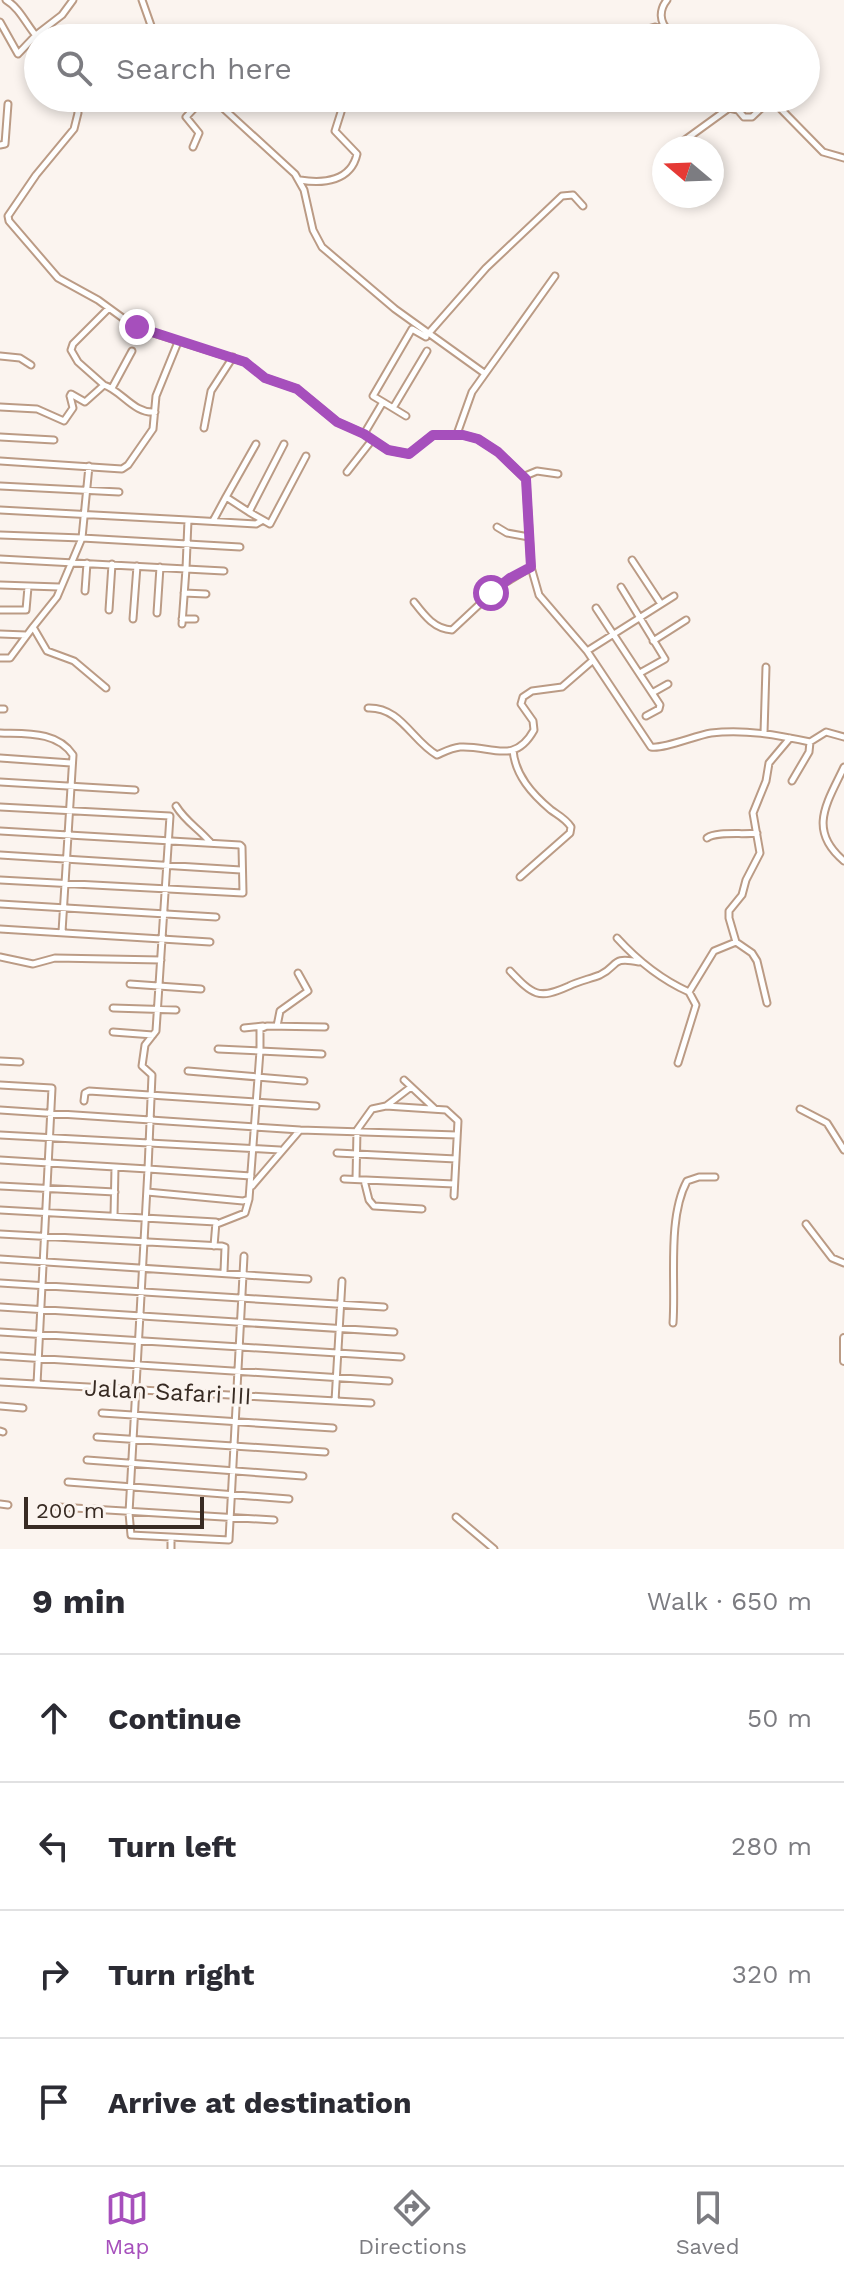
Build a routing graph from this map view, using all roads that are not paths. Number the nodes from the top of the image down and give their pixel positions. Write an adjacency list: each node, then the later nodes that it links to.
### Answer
1 (6, 0): 6 (street)
2 (22, 0): 6 (street)
3 (73, 0): 10 (street)
4 (142, 0): 11 (street)
5 (667, 0): 7 (street)
6 (17, 9): 9 (street)
7 (660, 14): 12 (street); 13 (street)
8 (0, 22): 14 (street)
9 (26, 24)
10 (51, 24)
11 (150, 24)
12 (652, 24)
13 (664, 24)
14 (24, 48)
15 (8, 104): 25 (street)
16 (78, 112): 31 (street)
17 (191, 112): 26 (street)
18 (228, 112): 28 (street)
19 (341, 112): 28 (street)
20 (723, 112): 24 (street)
21 (740, 112): 22 (street)
22 (757, 112)
23 (784, 112): 27 (street)
24 (690, 136)
25 (0, 145)
26 (193, 147)
27 (844, 158)
28 (299, 180): 32 (street)
29 (583, 206): 32 (street)
30 (555, 276): 39 (street)
31 (109, 308): 33 (street); 40 (street)
32 (427, 335): 39 (street); 42 (street)
33 (178, 342): 37 (street); 45 (street)
34 (132, 351): 41 (street)
35 (427, 351): 44 (street)
36 (0, 356): 38 (street)
37 (233, 357): 47 (street); 48 (street)
38 (31, 365)
39 (484, 373): 49 (street)
40 (104, 385): 41 (street); 43 (street)
41 (112, 388): 45 (street)
42 (383, 402): 44 (street); 48 (street)
43 (0, 407)
44 (393, 408): 46 (street)
45 (155, 412): 57 (street)
46 (406, 416)
47 (204, 428)
48 (364, 434): 52 (street)
49 (457, 434): 52 (street); 60 (street)
50 (0, 437): 51 (street)
51 (54, 440)
52 (372, 440): 58 (street)
53 (256, 444): 64 (street)
54 (284, 444): 66 (street)
55 (306, 456): 69 (street)
56 (0, 461): 57 (street)
57 (89, 466): 62 (street)
58 (347, 472)
59 (558, 474): 60 (street)
60 (525, 476): 73 (street)
61 (0, 486): 62 (street)
62 (87, 491): 63 (street); 67 (street)
63 (119, 492)
64 (226, 497): 66 (street); 70 (street)
65 (0, 510): 67 (street)
66 (249, 512): 69 (street)
67 (86, 514): 68 (street); 74 (street)
68 (188, 520): 70 (street); 75 (street)
69 (263, 520): 70 (street)
70 (212, 521)
71 (497, 527): 73 (street)
72 (0, 535): 74 (street)
73 (529, 537): 84 (street)
74 (82, 538): 75 (street); 79 (street)
75 (187, 543): 76 (street); 85 (street)
76 (240, 547)
77 (0, 559): 79 (street)
78 (632, 560): 96 (street)
79 (73, 562): 80 (street); 105 (street)
80 (87, 563): 81 (street); 91 (street)
81 (112, 564): 82 (street); 99 (street)
82 (137, 566): 83 (street); 102 (street)
83 (160, 567): 85 (street); 100 (street)
84 (531, 567): 95 (street); 110 (street)
85 (186, 569): 86 (street); 92 (street)
86 (224, 571)
87 (0, 585): 88 (street)
88 (28, 587): 89 (street); 98 (street)
89 (59, 587)
90 (621, 587): 101 (street)
91 (85, 591)
92 (184, 593): 93 (street); 103 (street)
93 (206, 594)
94 (674, 596): 96 (street)
95 (414, 602)
96 (661, 604): 101 (street)
97 (596, 608): 106 (street)
98 (0, 610)
99 (109, 610)
100 (157, 613)
101 (639, 617): 106 (street); 109 (street)
102 (133, 619)
103 (195, 619)
104 (686, 620): 109 (street)
105 (33, 627): 108 (street); 116 (street)
106 (613, 633): 110 (street); 114 (street)
107 (0, 634): 108 (street)
108 (26, 635): 111 (street)
109 (653, 641): 114 (street)
110 (587, 651): 112 (street)
111 (0, 658)
112 (592, 661): 121 (street); 125 (street)
113 (766, 667): 121 (street)
114 (640, 673): 117 (street)
115 (668, 684): 117 (street)
116 (106, 688)
117 (652, 693): 119 (street)
118 (368, 708): 125 (street)
119 (646, 716)
120 (0, 733): 127 (street)
121 (764, 733): 123 (street)
122 (844, 737): 124 (street)
123 (790, 738): 124 (street); 137 (street)
124 (810, 742): 129 (street)
125 (513, 750): 147 (street)
126 (0, 758): 127 (street)
127 (71, 763): 131 (street)
128 (844, 767): 144 (street)
129 (792, 781)
130 (0, 782): 131 (street)
131 (71, 786): 132 (street); 135 (street)
132 (135, 790)
133 (176, 806): 141 (street)
134 (0, 807): 135 (street)
135 (70, 811): 138 (street); 140 (street)
136 (0, 831): 138 (street)
137 (757, 833): 139 (street); 160 (street)
138 (68, 834): 140 (street); 143 (street)
139 (707, 838)
140 (169, 840): 141 (street); 145 (street)
141 (211, 843): 146 (street)
142 (0, 855): 143 (street)
143 (66, 859): 145 (street); 149 (street)
144 (844, 861)
145 (168, 865): 146 (street); 150 (street)
146 (241, 870): 150 (street)
147 (520, 877)
148 (0, 880): 149 (street)
149 (65, 883): 150 (street); 152 (street)
150 (166, 890): 153 (street)
151 (0, 904): 152 (street)
152 (64, 908): 153 (street); 156 (street)
153 (165, 914): 154 (street); 157 (street)
154 (216, 917)
155 (0, 929): 156 (street)
156 (62, 932): 157 (street)
157 (163, 938): 159 (street); 162 (street)
158 (617, 938): 163 (street)
159 (210, 942)
160 (736, 942): 169 (street); 170 (street)
161 (0, 957): 162 (street)
162 (161, 960): 167 (street)
163 (640, 963): 164 (street); 169 (street)
164 (510, 971)
165 (298, 973): 175 (street)
166 (130, 984): 167 (street)
167 (159, 985): 168 (street); 172 (street)
168 (201, 989)
169 (689, 992): 185 (street)
170 (767, 1003)
171 (113, 1008): 172 (street)
172 (158, 1009): 173 (street); 179 (street)
173 (176, 1010)
174 (263, 1026): 175 (street); 177 (street); 181 (street)
175 (277, 1026): 176 (street)
176 (325, 1027)
177 (244, 1028)
178 (113, 1032): 179 (street)
179 (154, 1035): 192 (street)
180 (218, 1049): 181 (street)
181 (260, 1051): 182 (street); 187 (street)
182 (322, 1054)
183 (0, 1061): 184 (street)
184 (20, 1062)
185 (678, 1063)
186 (188, 1071): 187 (street)
187 (258, 1077): 189 (street); 193 (street)
188 (404, 1080): 191 (street)
189 (304, 1081)
190 (0, 1085): 200 (street)
191 (411, 1087): 196 (street); 197 (street)
192 (151, 1093): 193 (street); 194 (street); 201 (street)
193 (257, 1100): 195 (street); 202 (street)
194 (84, 1101)
195 (316, 1106)
196 (386, 1106): 197 (street); 204 (street)
197 (435, 1109): 206 (street)
198 (800, 1109): 211 (street)
199 (0, 1110): 200 (street)
200 (51, 1113): 201 (street); 207 (street)
201 (150, 1120): 202 (street); 208 (street)
202 (254, 1125): 203 (street); 209 (street)
203 (300, 1130): 204 (street); 210 (street)
204 (357, 1130): 206 (street); 213 (street)
205 (0, 1135): 207 (street)
206 (457, 1135): 214 (street)
207 (50, 1137): 208 (street); 216 (street)
208 (149, 1144): 209 (street); 218 (street)
209 (253, 1149): 210 (street); 219 (street)
210 (280, 1150): 226 (street)
211 (844, 1150)
212 (337, 1153): 213 (street)
213 (356, 1155): 214 (street); 222 (street)
214 (457, 1159): 224 (street)
215 (0, 1160): 216 (street)
216 (49, 1163): 217 (street); 227 (street)
217 (115, 1167): 218 (street); 228 (street)
218 (148, 1169): 219 (street); 229 (street)
219 (251, 1176): 226 (street)
220 (715, 1177): 262 (street)
221 (344, 1179): 222 (street)
222 (356, 1179): 223 (street)
223 (364, 1180): 224 (street); 232 (street)
224 (454, 1184): 230 (street)
225 (0, 1186): 227 (street)
226 (251, 1187): 231 (street)
227 (48, 1188): 228 (street); 234 (street)
228 (115, 1192): 235 (street)
229 (147, 1192): 231 (street); 236 (street)
230 (454, 1196)
231 (249, 1199): 237 (street)
232 (422, 1209)
233 (0, 1210): 234 (street)
234 (47, 1213): 235 (street); 240 (street)
235 (114, 1216): 236 (street)
236 (145, 1219): 237 (street); 241 (street)
237 (217, 1224): 242 (street)
238 (806, 1224): 246 (street)
239 (0, 1234): 240 (street)
240 (45, 1237): 241 (street); 245 (street)
241 (145, 1244): 242 (street); 247 (street)
242 (214, 1246): 248 (street)
243 (244, 1256): 249 (street)
244 (0, 1259): 245 (street)
245 (44, 1261): 247 (street); 253 (street)
246 (844, 1263)
247 (144, 1268): 248 (street); 254 (street)
248 (224, 1272): 249 (street)
249 (243, 1274): 250 (street); 255 (street)
250 (308, 1279)
251 (342, 1281): 256 (street)
252 (0, 1283): 253 (street)
253 (42, 1286): 254 (street); 259 (street)
254 (143, 1291): 255 (street); 260 (street)
255 (242, 1298): 256 (street); 261 (street)
256 (341, 1305): 258 (street); 263 (street)
257 (0, 1307): 259 (street)
258 (384, 1307)
259 (41, 1310): 260 (street); 266 (street)
260 (141, 1315): 261 (street); 268 (street)
261 (241, 1323): 263 (street); 269 (street)
262 (673, 1323)
263 (339, 1329): 265 (street); 270 (street)
264 (0, 1332): 266 (street)
265 (394, 1332)
266 (40, 1334): 268 (street); 273 (street)
267 (844, 1338): 274 (street)
268 (139, 1339): 269 (street); 275 (street)
269 (240, 1346): 270 (street); 276 (street)
270 (338, 1354): 272 (street); 277 (street)
271 (0, 1356): 273 (street)
272 (401, 1357)
273 (38, 1358): 275 (street); 280 (street)
274 (844, 1361)
275 (137, 1363): 276 (street); 281 (street)
276 (238, 1370): 277 (street); 282 (street)
277 (336, 1378): 278 (street); 283 (street)
278 (389, 1381)
279 (0, 1382): 280 (street, Jalan Safari III)
280 (37, 1384): 281 (street, Jalan Safari III)
281 (135, 1390): 282 (street, Jalan Safari III); 288 (street)
282 (237, 1396): 283 (street, Jalan Safari III); 289 (street)
283 (335, 1401): 284 (street, Jalan Safari III)
284 (371, 1403)
285 (0, 1406): 286 (street)
286 (23, 1408)
287 (102, 1413): 288 (street)
288 (135, 1415): 289 (street); 292 (street)
289 (236, 1422): 290 (street); 293 (street)
290 (333, 1428)
291 (97, 1437): 292 (street)
292 (133, 1439): 293 (street); 296 (street)
293 (235, 1445): 294 (street); 297 (street)
294 (325, 1452)
295 (87, 1460): 296 (street)
296 (133, 1463): 297 (street); 300 (street)
297 (233, 1470): 298 (street); 301 (street)
298 (303, 1476)
299 (68, 1482): 300 (street)
300 (131, 1487): 301 (street); 306 (street)
301 (231, 1495): 302 (street); 308 (street)
302 (289, 1499)
303 (0, 1504): 304 (street)
304 (8, 1505)
305 (58, 1507): 306 (street)
306 (129, 1513): 308 (street); 310 (street)
307 (456, 1517): 312 (street)
308 (230, 1518): 309 (street); 310 (street)
309 (274, 1520)
310 (171, 1539): 311 (street)
311 (171, 1549)
312 (494, 1549)

